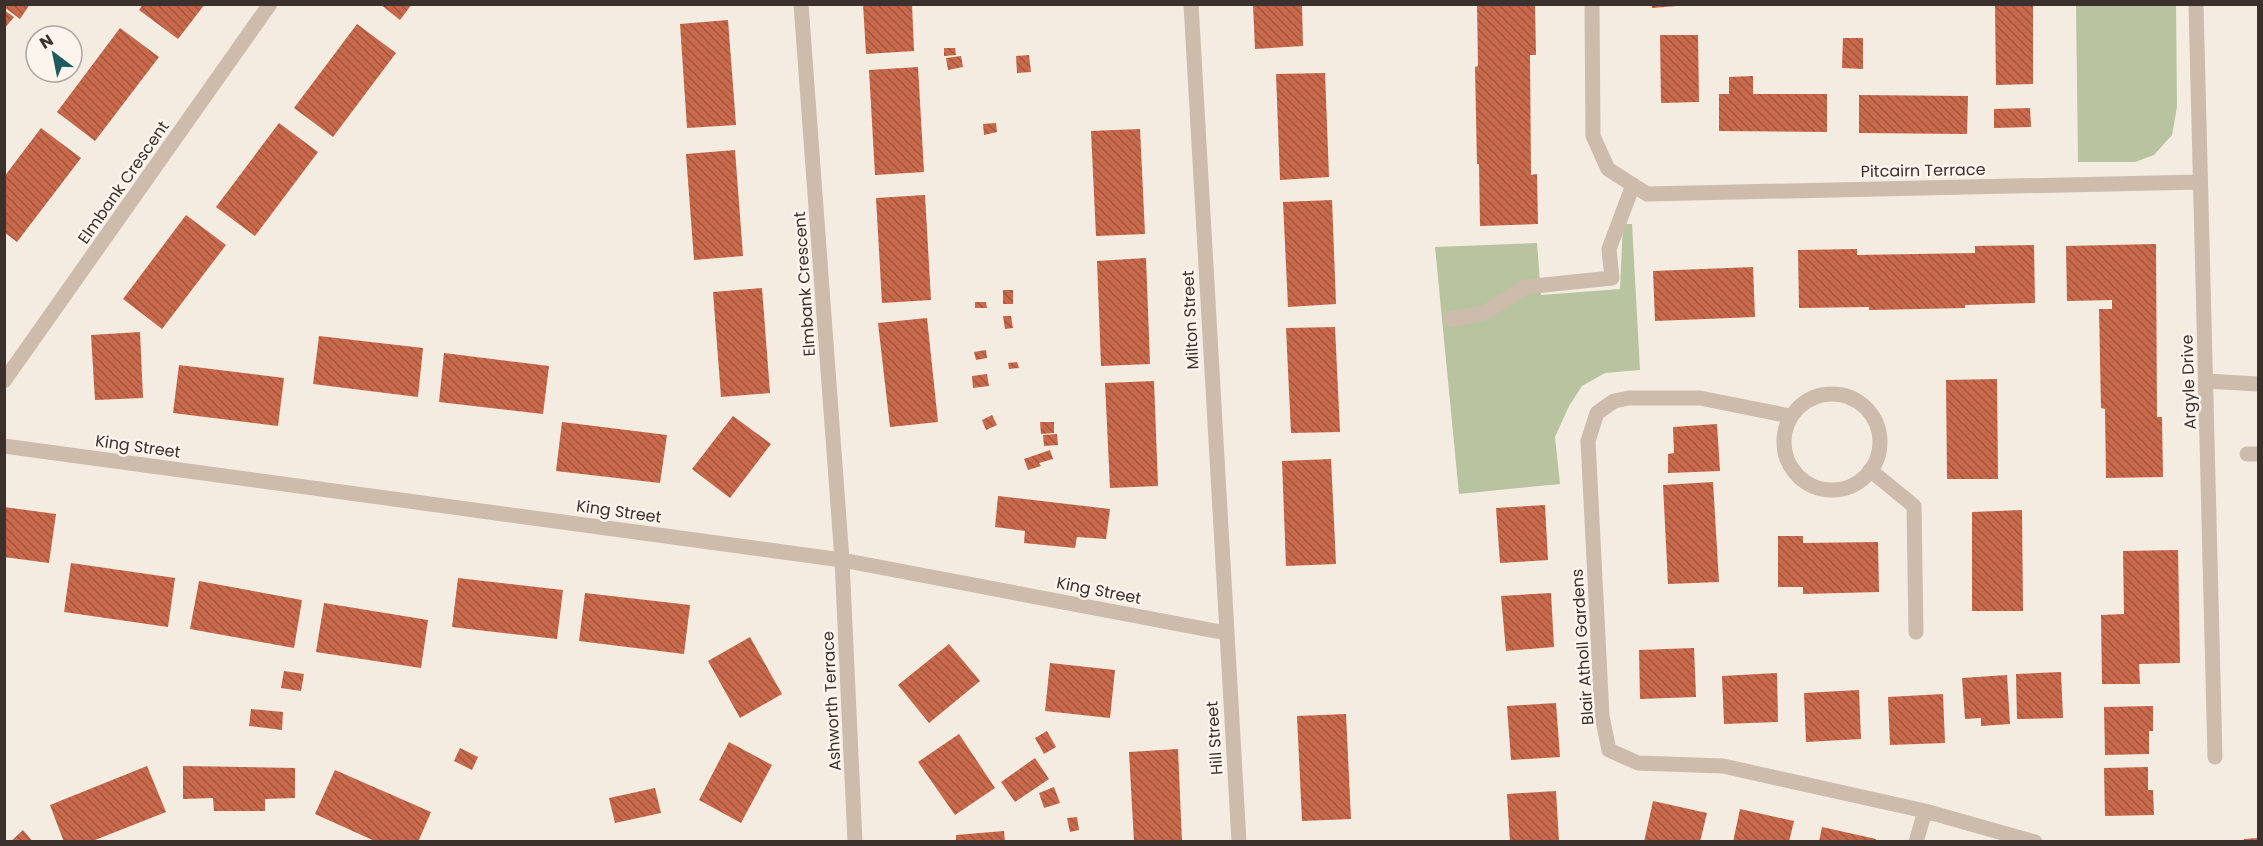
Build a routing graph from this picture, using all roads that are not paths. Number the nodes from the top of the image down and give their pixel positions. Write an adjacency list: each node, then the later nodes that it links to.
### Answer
1 (270, 4): 9 (street, Elmbank Crescent)
2 (801, 4): 15 (street, Elmbank Crescent)
3 (1191, 4): 17 (street, Milton Street)
4 (1592, 4): 7 (street)
5 (2196, 4): 6 (street, Argyle Drive)
6 (2199, 182): 7 (street, Pitcairn Terrace); 10 (street, Argyle Drive)
7 (1633, 185): 8 (street)
8 (1451, 319)
9 (4, 381)
10 (2206, 381): 11 (street); 18 (street, Argyle Drive)
11 (2259, 384)
12 (1790, 416): 14 (street); 14 (street); 19 (street, Blair Atholl Gardens)
13 (4, 446): 15 (street, King Street)
14 (1870, 470): 16 (street)
15 (842, 560): 17 (street, King Street); 20 (street, Ashworth Terrace)
16 (1916, 632)
17 (1226, 633): 21 (street, Hill Street)
18 (2215, 758)
19 (1925, 811): 22 (street); 23 (street, Blair Atholl Gardens)
20 (855, 842)
21 (1239, 842)
22 (1916, 842)
23 (2035, 842)

